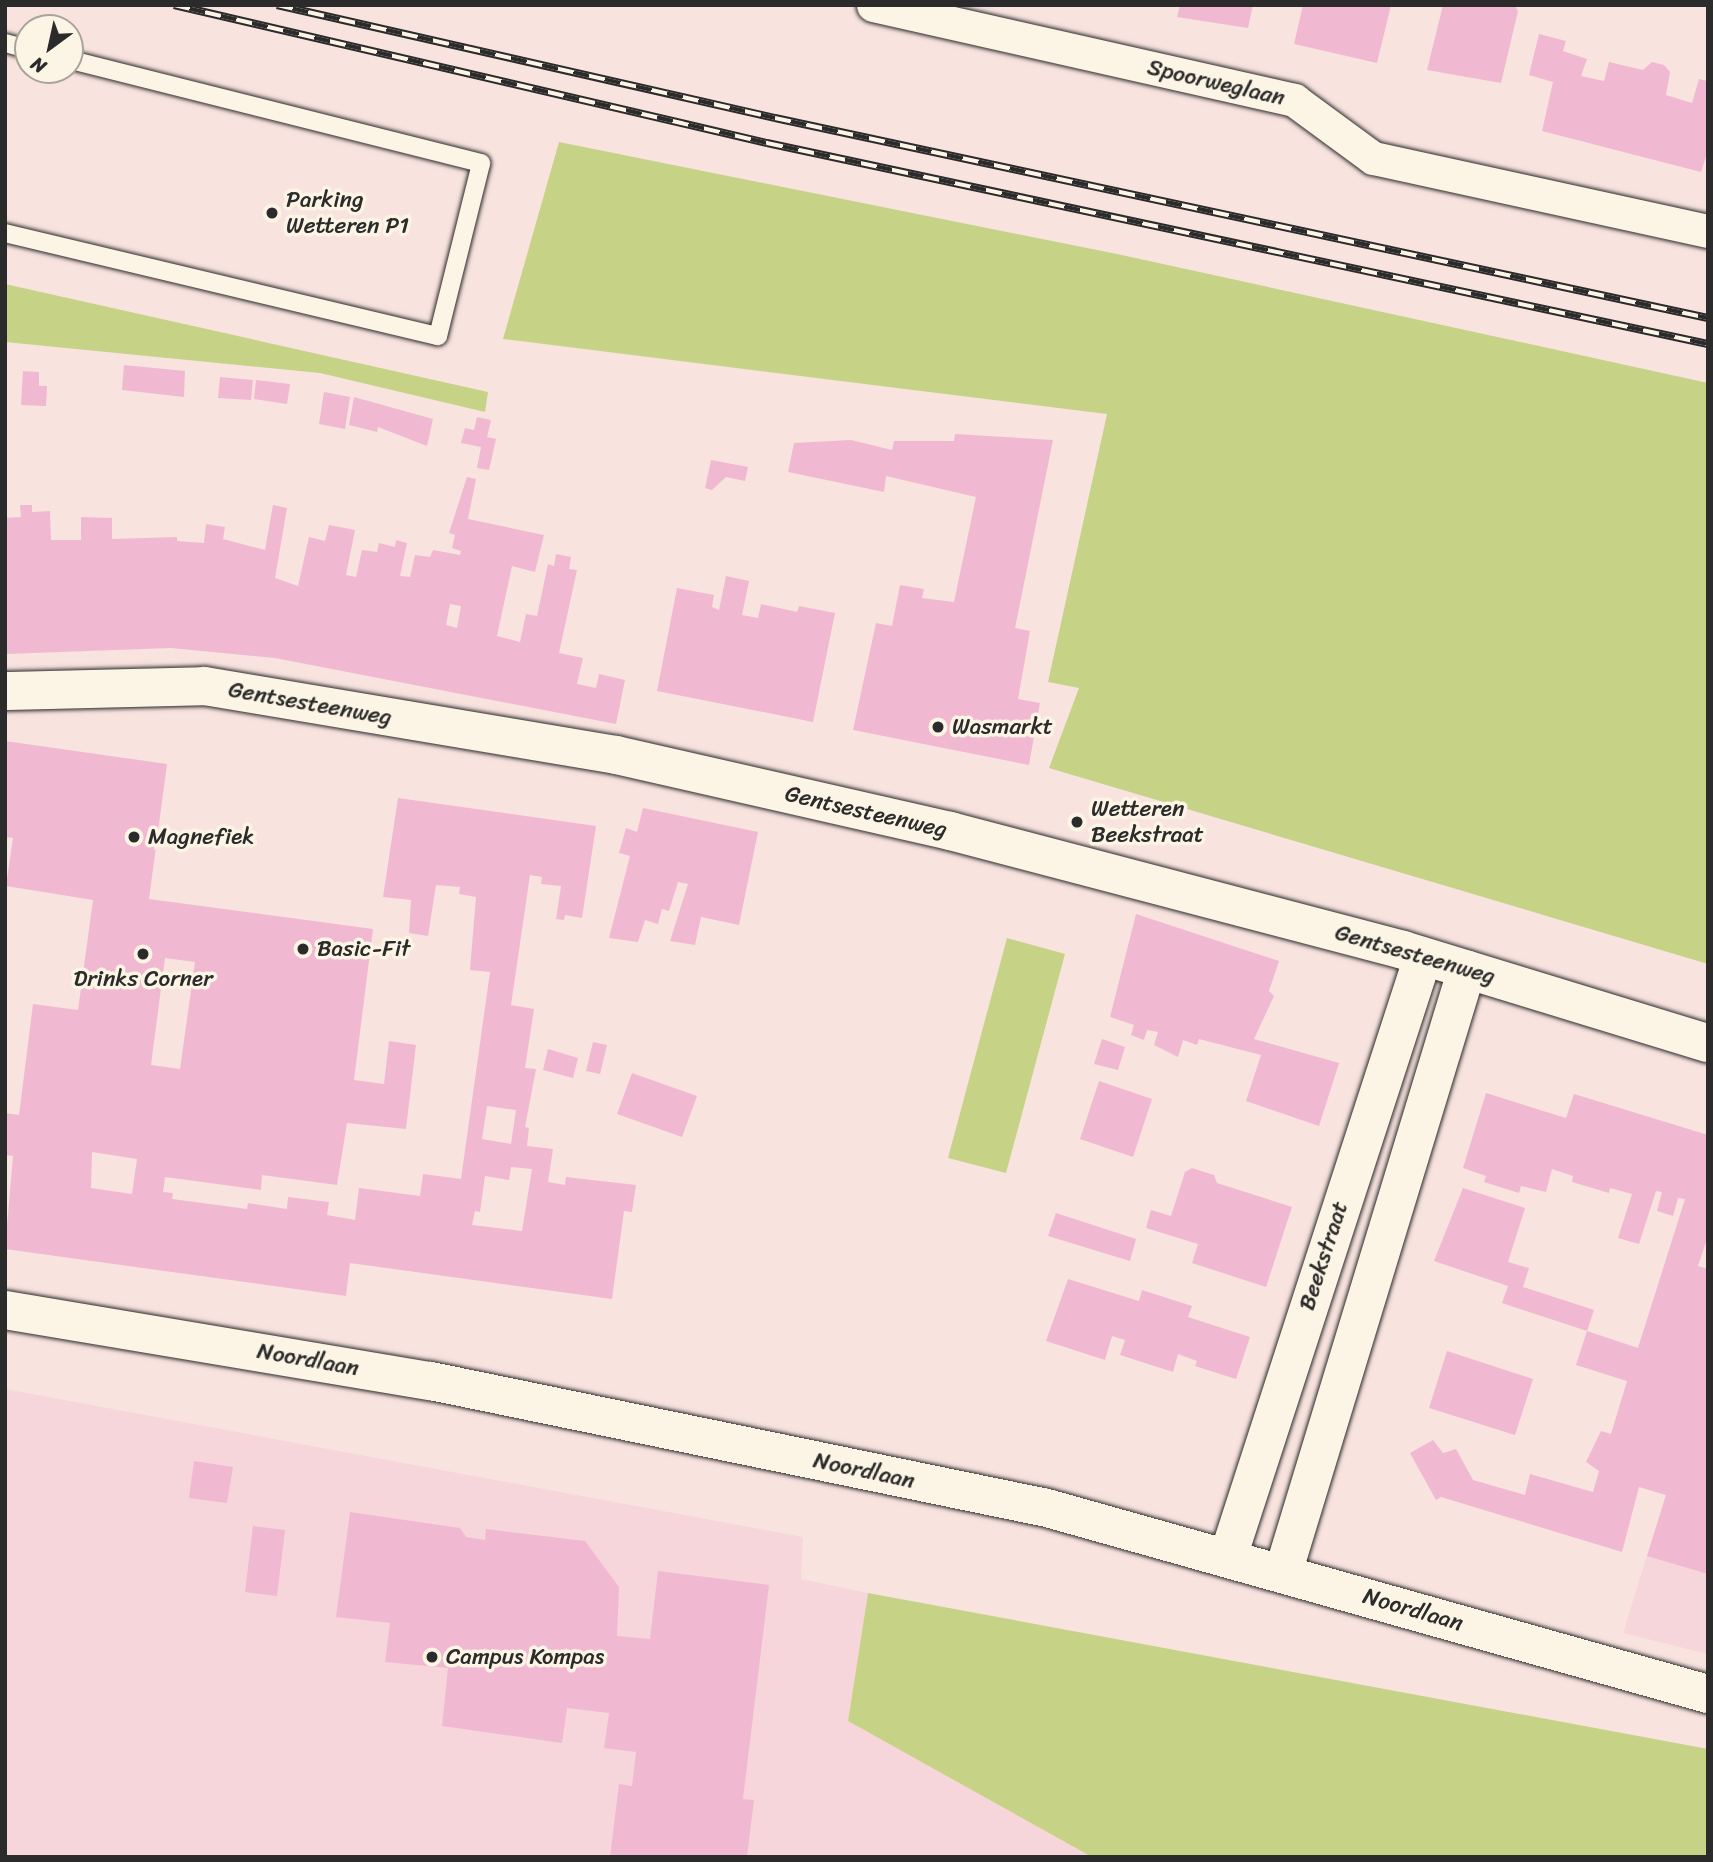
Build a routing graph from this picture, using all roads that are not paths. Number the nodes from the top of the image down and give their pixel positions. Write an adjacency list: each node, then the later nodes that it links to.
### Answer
1 (873, 5): 3 (street, Spoorweglaan)
2 (84, 64): 4 (lane)
3 (1708, 231)
4 (5, 233)
5 (5, 691): 6 (street, Gentsesteenweg)
6 (1423, 957): 7 (street, Gentsesteenweg); 10 (street, Beekstraat)
7 (1467, 969): 8 (street, Gentsesteenweg); 11 (street)
8 (1708, 1043)
9 (5, 1310): 10 (street, Noordlaan)
10 (1228, 1557): 11 (street, Noordlaan)
11 (1283, 1573): 12 (street, Noordlaan)
12 (1708, 1695)

